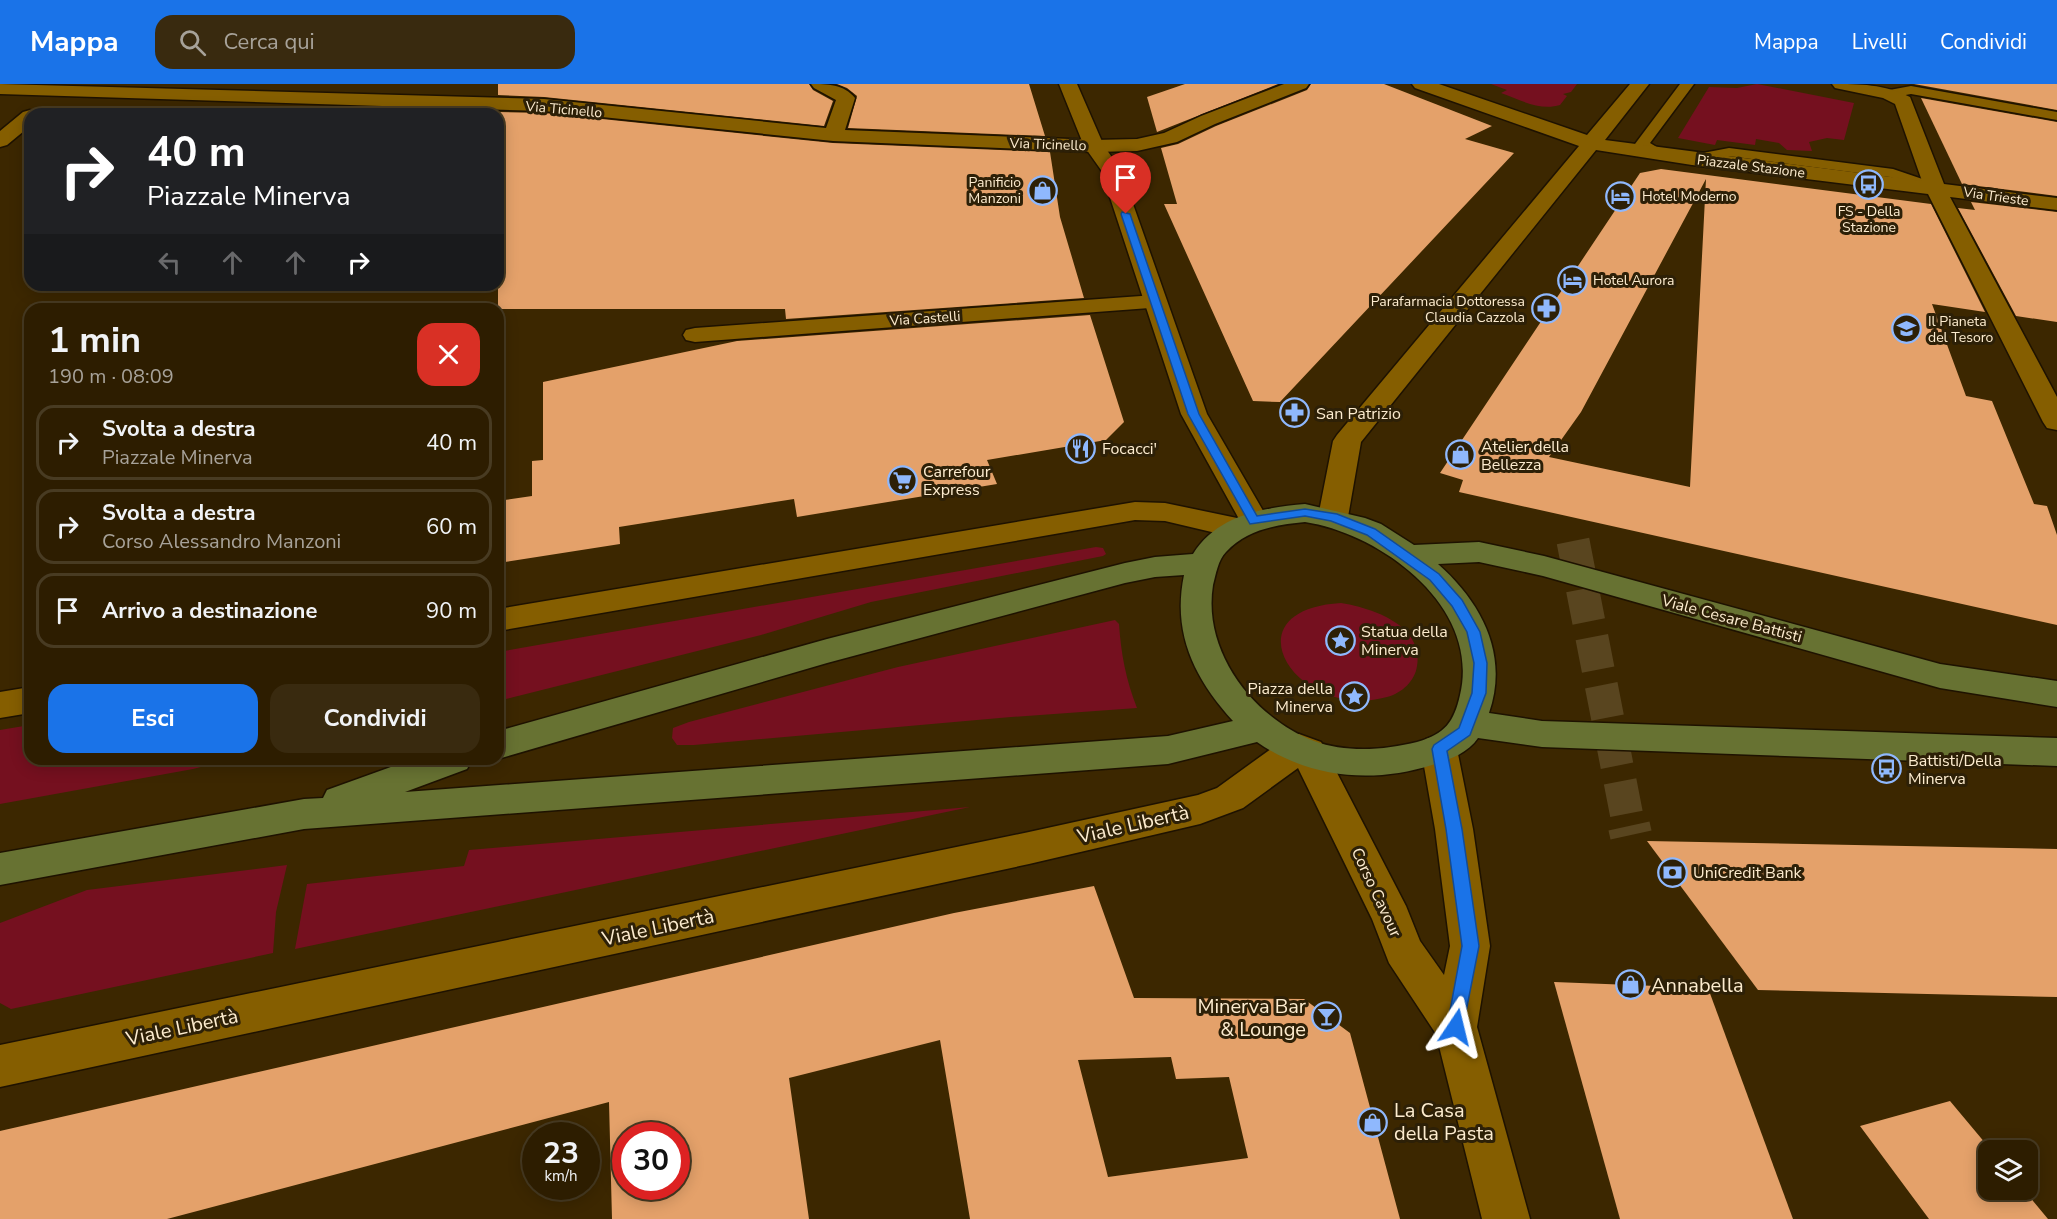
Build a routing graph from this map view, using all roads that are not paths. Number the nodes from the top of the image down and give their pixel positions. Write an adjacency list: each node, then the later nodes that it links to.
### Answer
1 (489, 84): 12 (street)
2 (820, 84): 16 (street)
3 (1068, 84): 19 (street)
4 (1300, 84): 19 (street, Via Ticinello)
5 (1421, 84): 18 (street, Piazzale Stazione)
6 (1641, 84): 18 (street)
7 (1687, 84): 20 (lane)
8 (1841, 84): 11 (street)
9 (34, 86): 10 (street, Via Ticinello); 12 (street, Via Ticinello); 13 (street)
10 (0, 88)
11 (1889, 94): 14 (lane); 21 (street)
12 (478, 104): 16 (street, Via Ticinello)
13 (36, 108)
14 (2057, 116)
15 (24, 121): 17 (street)
16 (833, 135): 19 (street, Via Ticinello)
17 (0, 141)
18 (1593, 144): 20 (street, Piazzale Stazione); 26 (street)
19 (1094, 146): 23 (street)
20 (1663, 155): 21 (street, Piazzale Stazione)
21 (1935, 188): 22 (street, Via Trieste); 25 (street)
22 (2057, 204)
23 (1155, 302): 24 (street, Via Castelli); 27 (street)
24 (695, 335)
25 (2057, 422)
26 (1333, 517): 27 (main road); 28 (main road)
27 (1245, 525): 29 (main road); 30 (street)
28 (1406, 555): 31 (main road, Viale Cesare Battisti); 34 (main road)
29 (1203, 564): 35 (main road); 36 (main road)
30 (504, 619)
31 (2057, 694)
32 (24, 701): 33 (street)
33 (0, 705)
34 (1468, 723): 37 (main road); 39 (main road)
35 (1263, 727): 38 (main road); 41 (main road)
36 (504, 743)
37 (1439, 749): 38 (main road); 43 (street, Corso Cavour)
38 (1304, 750): 43 (street, Corso Cavour); 44 (street, Viale Libertà)
39 (2057, 752)
40 (437, 765): 41 (main road)
41 (303, 813): 42 (main road)
42 (0, 869)
43 (1456, 1027): 45 (street, Corso Cavour)
44 (0, 1066)
45 (1506, 1219)

